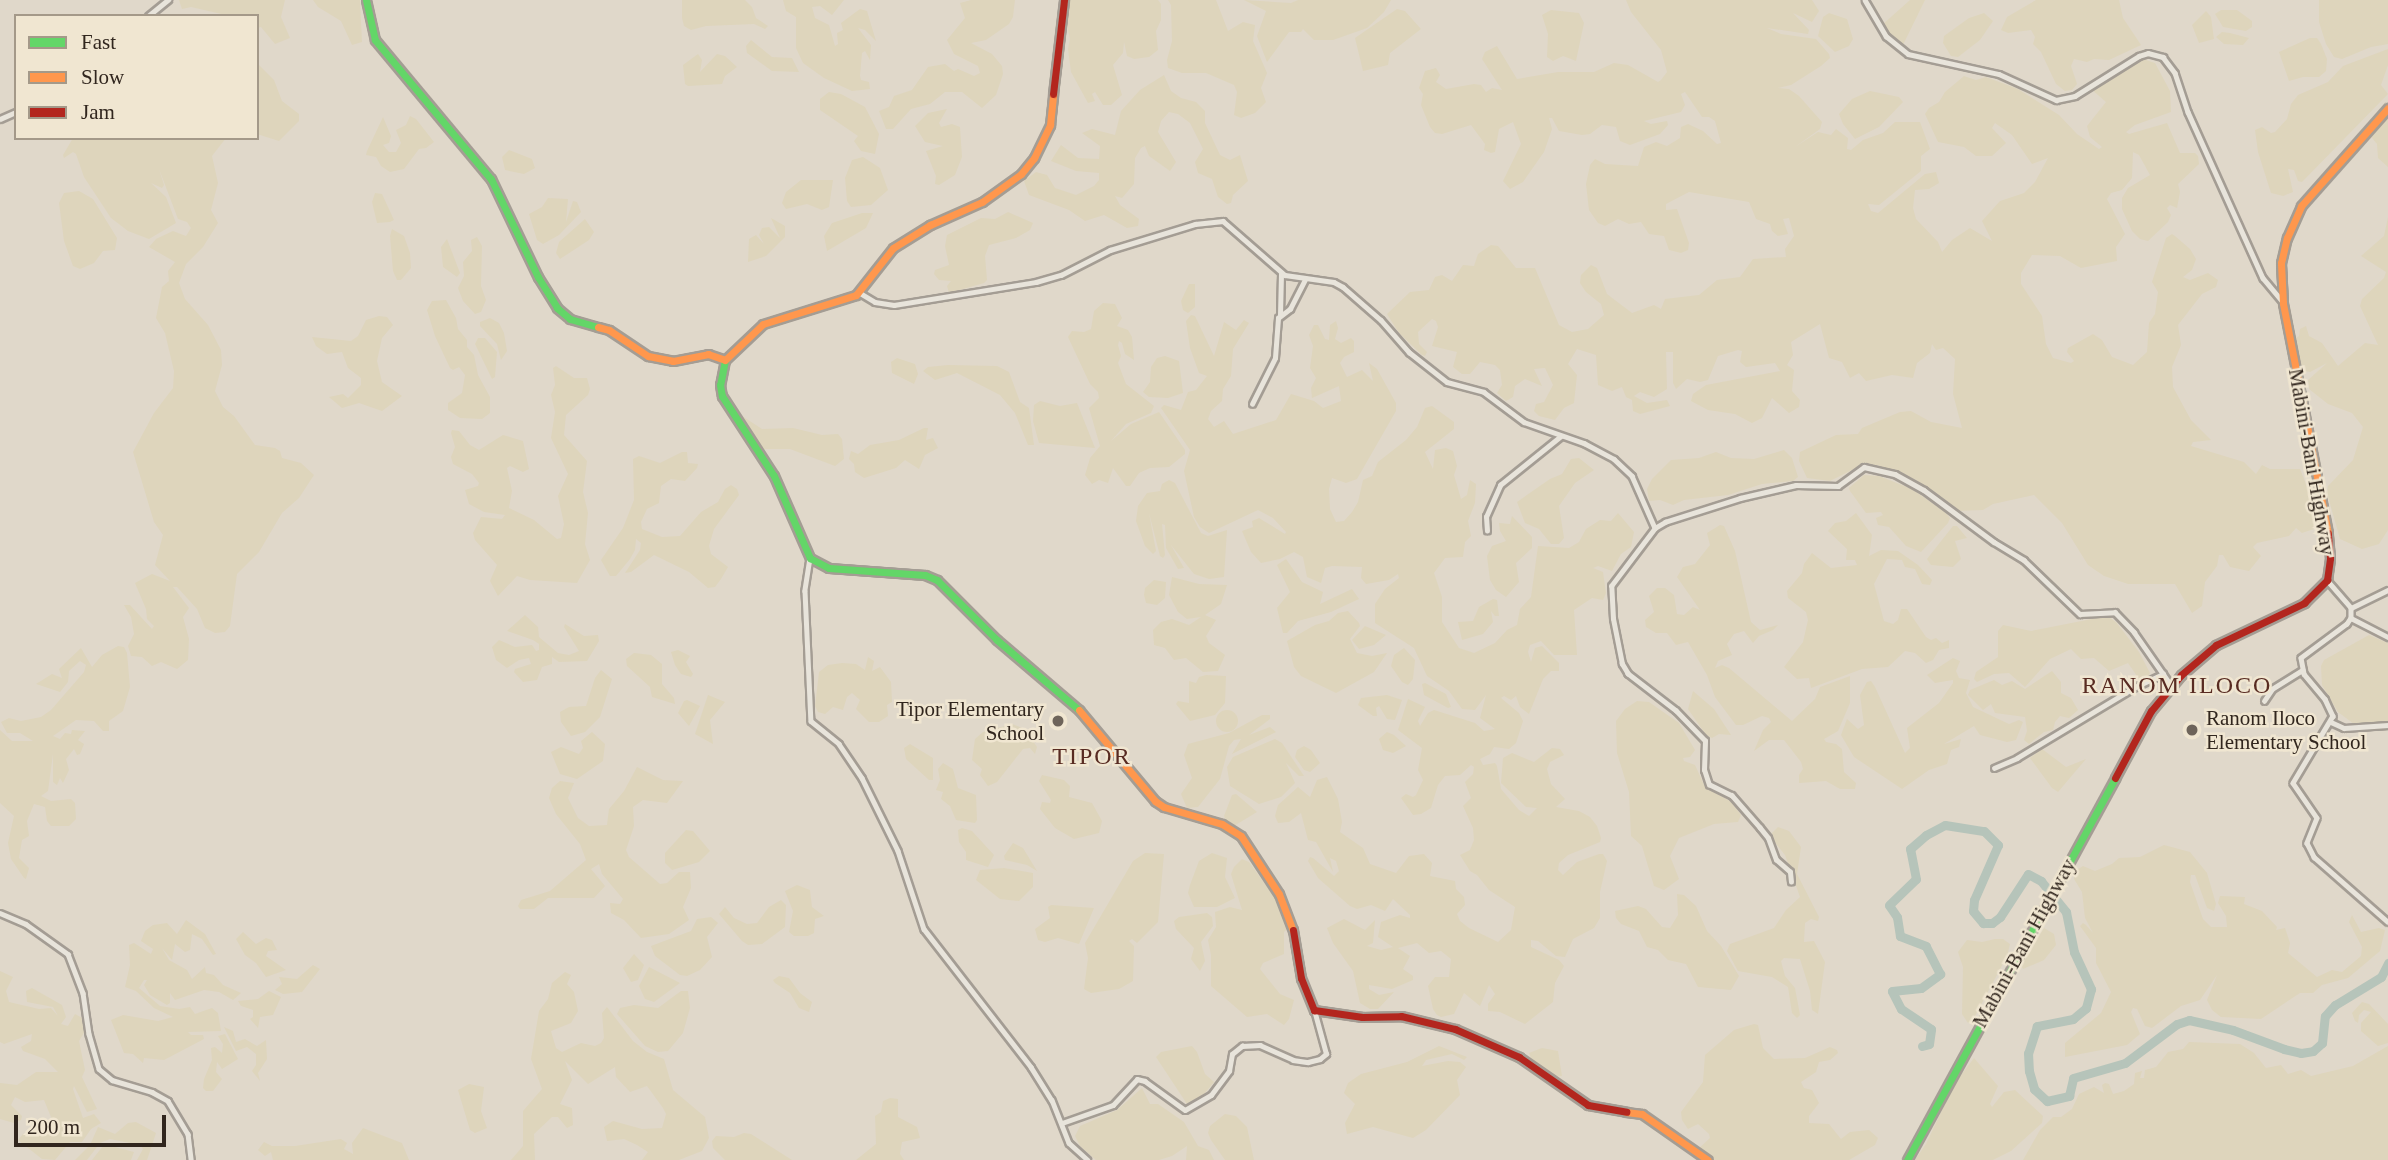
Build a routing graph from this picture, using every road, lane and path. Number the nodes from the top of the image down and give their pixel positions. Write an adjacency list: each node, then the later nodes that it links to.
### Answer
1 (168, 0): 5 (street)
2 (366, 0): 12 (street)
3 (1064, 0): 9 (street)
4 (1865, 0): 10 (street)
5 (150, 14)
6 (2388, 108): 10 (street, Mabini-Bani Highway)
7 (1281, 272): 8 (street); 9 (street); 11 (street)
8 (1305, 279): 11 (street); 14 (street)
9 (860, 293): 12 (street)
10 (2283, 303): 18 (street, Mabini-Bani Highway)
11 (1280, 315): 13 (street)
12 (725, 360): 17 (street)
13 (1252, 404)
14 (1562, 436): 15 (street); 16 (street)
15 (1655, 528): 24 (street); 30 (street)
16 (1487, 531)
17 (810, 558): 33 (street); 34 (street)
18 (2328, 580): 20 (street); 25 (street, Mabini-Bani Highway)
19 (2388, 590): 20 (street)
20 (2351, 608): 21 (street)
21 (2351, 618): 22 (street); 23 (street)
22 (2388, 637)
23 (2302, 670): 26 (street); 27 (street)
24 (2163, 674): 25 (street); 29 (street)
25 (2171, 684): 38 (street, Mabini-Bani Highway)
26 (2264, 701)
27 (2331, 722): 28 (street); 32 (street)
28 (2388, 725)
29 (1994, 768)
30 (1791, 882)
31 (0, 913): 35 (street)
32 (2388, 922)
33 (1314, 1010): 34 (street); 37 (street)
34 (1062, 1123): 36 (street)
35 (191, 1160)
36 (1088, 1160)
37 (1708, 1160)
38 (1907, 1160)

